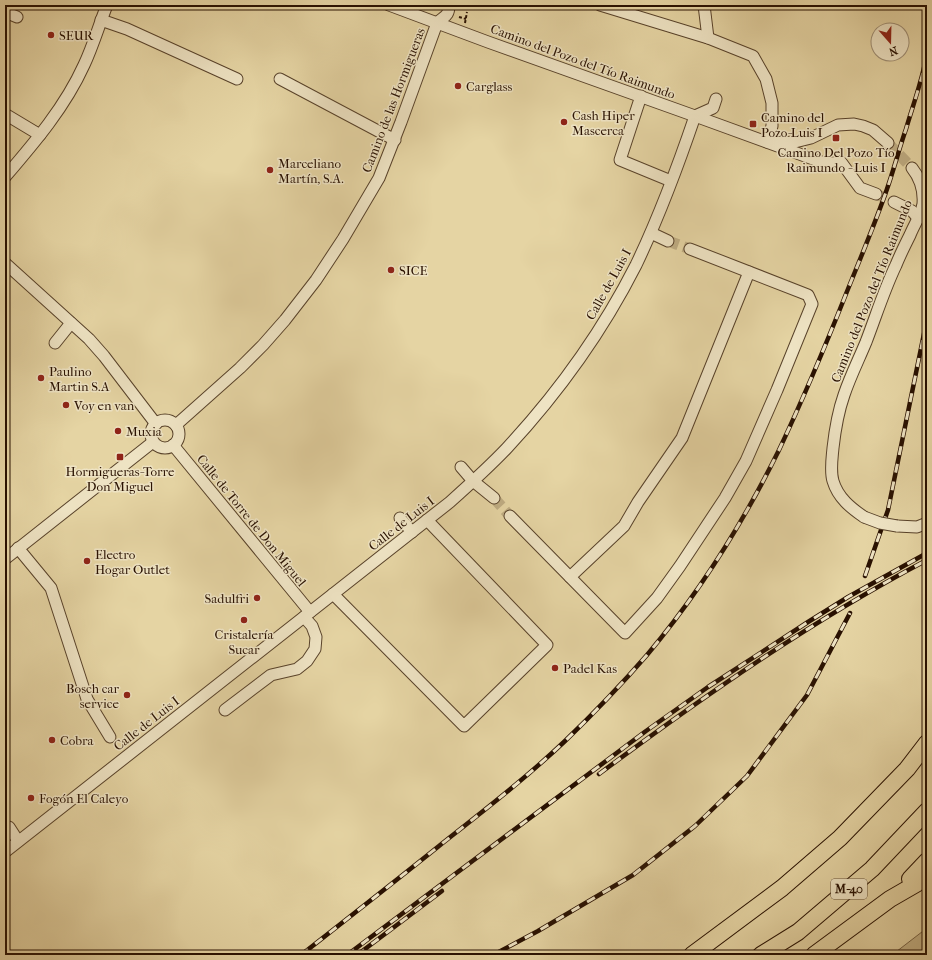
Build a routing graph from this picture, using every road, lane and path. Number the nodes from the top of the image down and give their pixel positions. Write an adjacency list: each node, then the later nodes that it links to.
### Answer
1 (107, 5): 11 (street)
2 (389, 5): 12 (street, Camino del Pozo del Tío Raimundo)
3 (449, 5): 12 (street, Camino de las Hormigueras)
4 (600, 5): 14 (street)
5 (704, 5): 14 (street)
6 (5, 12): 8 (street)
7 (467, 12): 10 (path)
8 (17, 16)
9 (458, 16): 10 (path)
10 (466, 19): 13 (path)
11 (101, 20): 15 (street); 21 (street)
12 (437, 23): 17 (street, Camino del Pozo del Tío Raimundo); 22 (street, Camino de las Hormigueras)
13 (465, 24)
14 (708, 38): 23 (street)
15 (237, 79)
16 (280, 79): 22 (street)
17 (642, 96): 20 (street, Camino del Pozo del Tío Raimundo); 27 (street)
18 (716, 100): 20 (street)
19 (5, 114): 21 (street)
20 (695, 116): 23 (street, Camino del Pozo del Tío Raimundo); 27 (street, Calle de Luis I)
21 (40, 135): 26 (street)
22 (395, 140): 39 (street, Camino de las Hormigueras)
23 (767, 142): 24 (street, Camino del Pozo del Tío Raimundo); 28 (street, Camino del Pozo del Tío Raimundo)
24 (888, 143)
25 (912, 168): 30 (street, Camino del Pozo del Tío Raimundo)
26 (5, 177)
27 (671, 181): 31 (street, Calle de Luis I)
28 (876, 194)
29 (894, 202): 30 (street)
30 (918, 218): 48 (street, Camino del Pozo del Tío Raimundo, bridge)
31 (650, 233): 32 (street); 43 (street, Calle de Luis I)
32 (668, 240)
33 (690, 249): 35 (street)
34 (5, 263): 36 (street)
35 (749, 272): 52 (street); 52 (street)
36 (71, 323): 37 (street); 38 (street)
37 (55, 343)
38 (156, 424): 39 (street); 40 (street)
39 (176, 426): 41 (street)
40 (153, 442): 41 (street); 50 (street)
41 (173, 445): 54 (street, Calle de Torre de Don Miguel)
42 (461, 467): 43 (street)
43 (473, 481): 44 (street); 47 (street, Calle de Luis I)
44 (494, 498)
45 (510, 516): 52 (street)
46 (400, 518): 49 (street)
47 (427, 520): 49 (street, Calle de Luis I); 53 (street)
48 (927, 523)
49 (412, 532): 53 (street, Calle de Luis I)
50 (18, 548): 51 (street); 56 (street)
51 (5, 558)
52 (570, 577)
53 (333, 594): 54 (street, Calle de Luis I)
54 (307, 614): 55 (street, Calle de Torre de Don Miguel); 60 (street, Calle de Luis I)
55 (225, 710)
56 (110, 737)
57 (927, 743): 65 (highway)
58 (927, 810): 66 (highway, M-40)
59 (9, 827): 60 (street)
60 (18, 841): 61 (street, Calle de Luis I)
61 (5, 852)
62 (927, 861): 64 (highway, M-40)
63 (927, 875): 64 (highway)
64 (890, 899): 67 (highway, M-40)
65 (692, 955)
66 (762, 955)
67 (814, 955)

